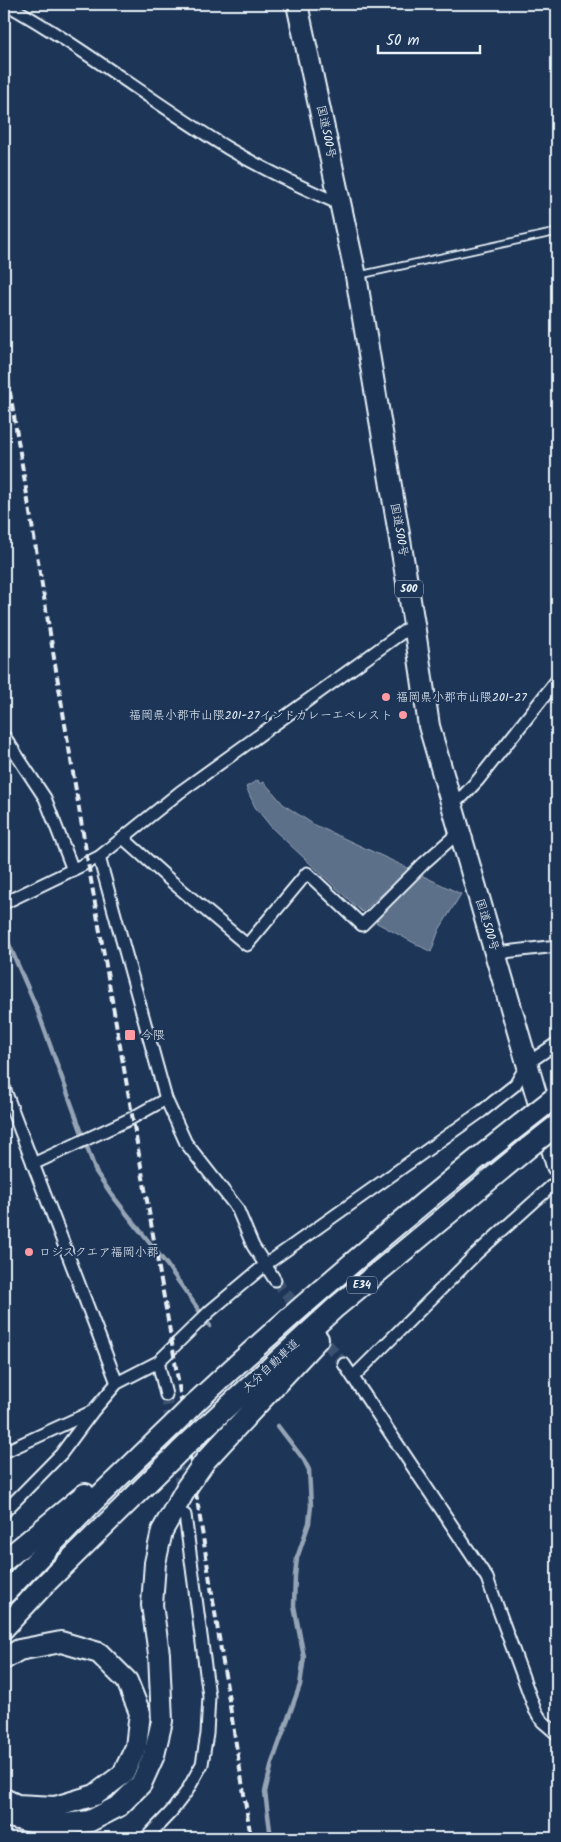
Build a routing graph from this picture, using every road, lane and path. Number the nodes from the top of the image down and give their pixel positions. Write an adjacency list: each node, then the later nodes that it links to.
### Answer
1 (6, 4): 3 (street)
2 (297, 4): 3 (highway, 国道500号 / 500)
3 (342, 205): 5 (highway, 国道500号 / 500)
4 (552, 233): 5 (lane)
5 (356, 276): 6 (highway, 国道500号 / 500)
6 (414, 624): 9 (highway, 国道500号 / 500); 11 (street)
7 (557, 680): 9 (street)
8 (4, 736): 13 (street)
9 (450, 801): 10 (highway, 国道500号 / 500)
10 (459, 832): 11 (street); 16 (highway, 国道500号 / 500)
11 (123, 838): 12 (street)
12 (99, 856): 13 (street); 21 (street)
13 (73, 870): 14 (street)
14 (4, 903)
15 (557, 946): 16 (street)
16 (496, 953): 18 (highway, 国道500号 / 500)
17 (557, 1043): 18 (street)
18 (528, 1063): 24 (highway, 国道500号 / 500); 27 (street)
19 (4, 1088): 23 (street)
20 (556, 1096): 33 (highway, 大分自動車道 / E34, bridge)
21 (166, 1099): 23 (street); 27 (street)
22 (557, 1125): 26 (highway, 大分自動車道 / E34, bridge)
23 (33, 1164): 32 (street)
24 (557, 1166)
25 (557, 1181): 31 (street)
26 (481, 1186): 40 (highway, 大分自動車道 / E34, bridge); 44 (highway, bridge)
27 (265, 1265): 28 (street); 29 (street)
28 (275, 1280)
29 (158, 1362): 32 (street); 33 (street)
30 (344, 1364): 31 (street)
31 (353, 1377): 42 (street)
32 (117, 1383): 34 (street)
33 (171, 1409): 38 (highway); 39 (highway, 大分自動車道 / E34)
34 (93, 1411): 35 (street); 36 (street)
35 (4, 1452)
36 (4, 1512)
37 (185, 1515): 45 (street)
38 (4, 1561)
39 (4, 1594)
40 (4, 1628)
41 (4, 1659): 43 (highway)
42 (557, 1734)
43 (4, 1800)
44 (4, 1816)
45 (146, 1838)

